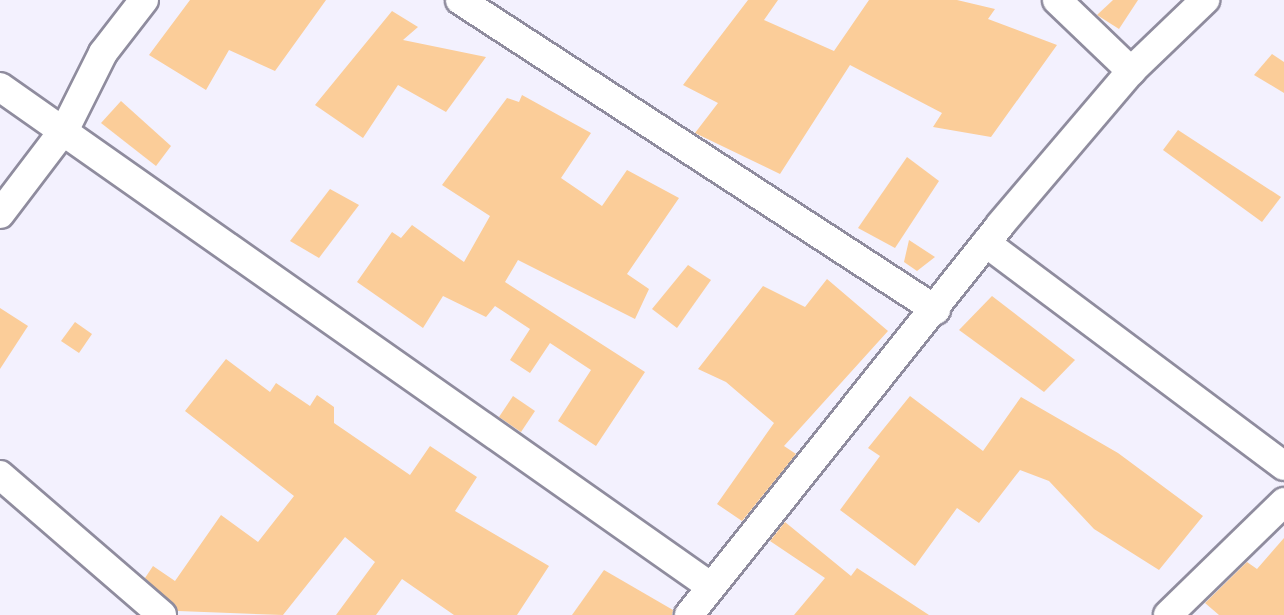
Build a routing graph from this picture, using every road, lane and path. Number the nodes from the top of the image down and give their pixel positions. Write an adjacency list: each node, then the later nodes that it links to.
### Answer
1 (144, 0): 7 (street)
2 (460, 0): 10 (street)
3 (1057, 0): 5 (street)
4 (1205, 0): 5 (street)
5 (1131, 71): 9 (street)
6 (0, 87): 7 (street)
7 (66, 127): 8 (street); 14 (street)
8 (0, 214)
9 (986, 243): 10 (street); 11 (street)
10 (936, 310): 14 (street)
11 (1284, 466)
12 (0, 475): 15 (street)
13 (1284, 502): 17 (street)
14 (710, 586): 16 (street)
15 (162, 615)
16 (689, 615)
17 (1168, 615)

